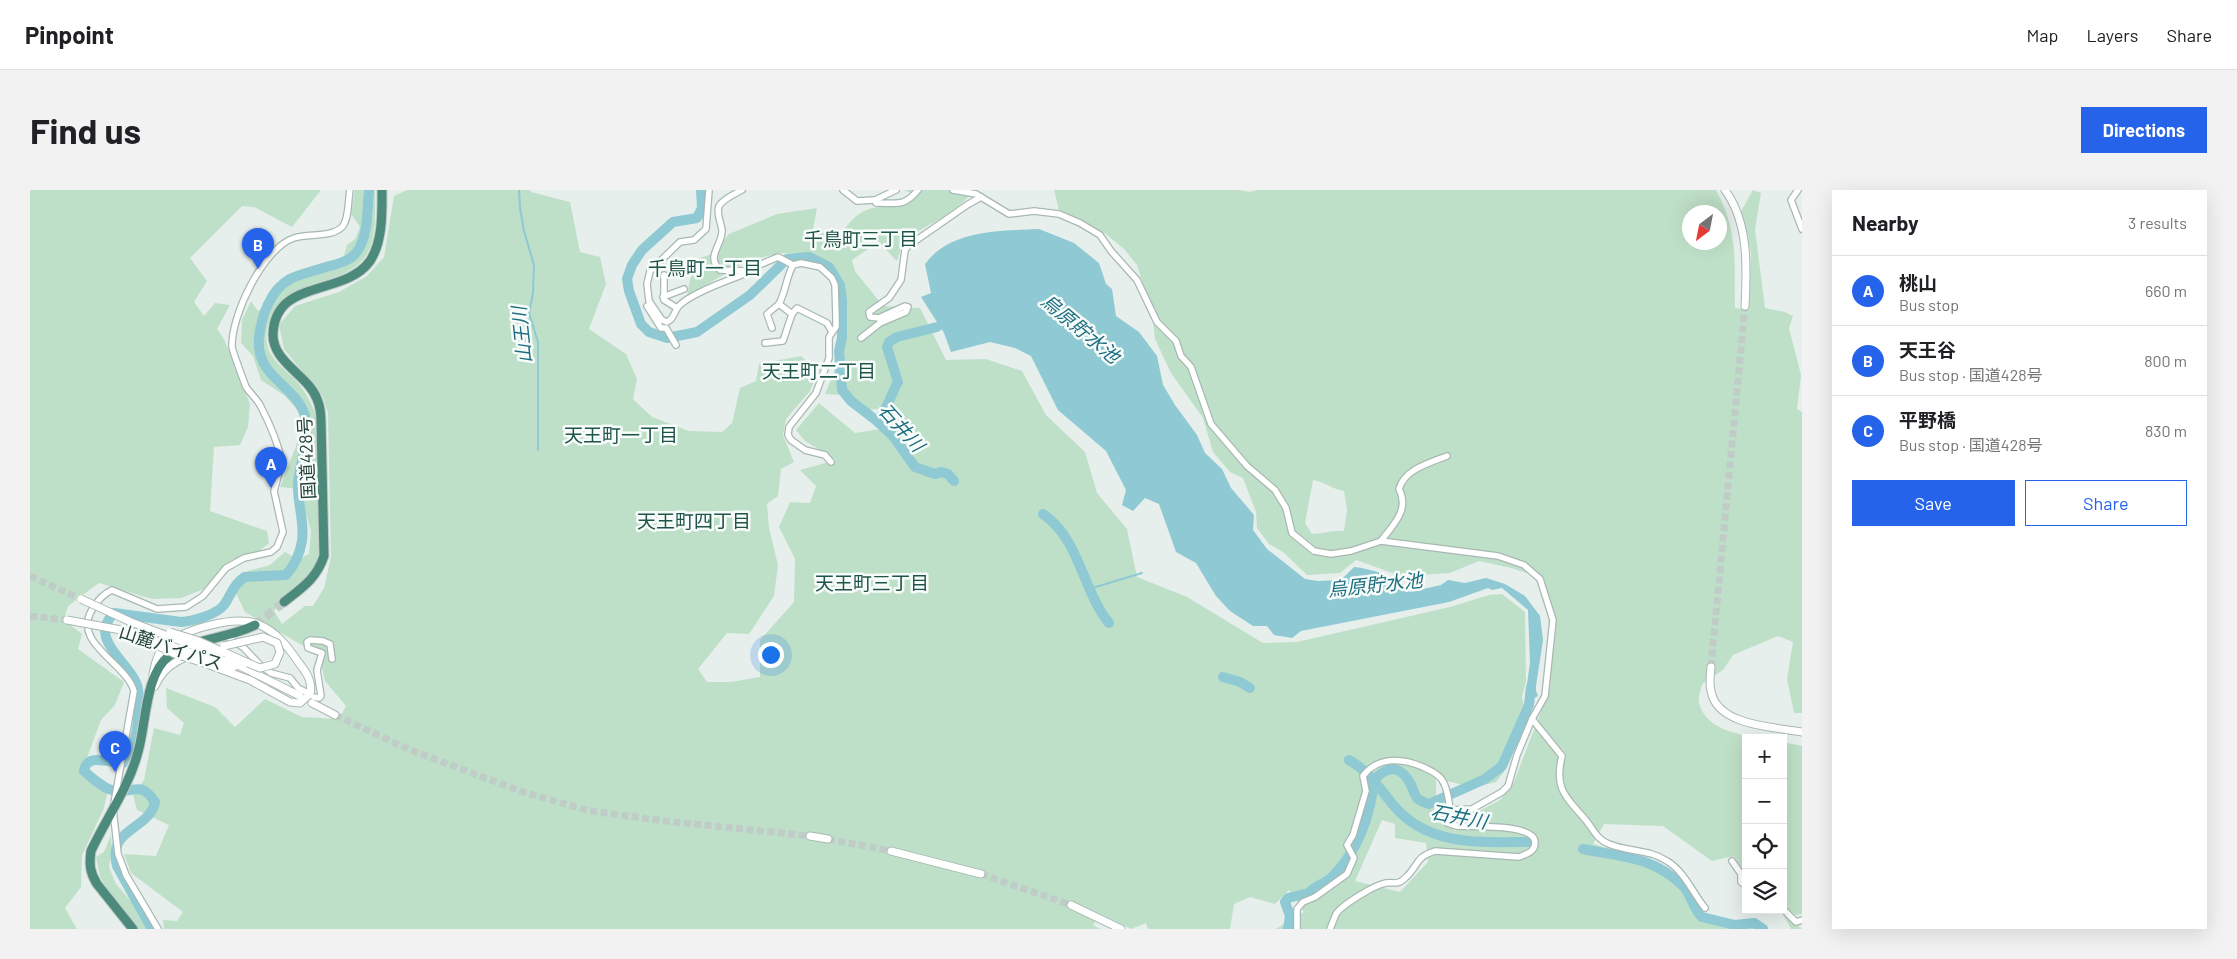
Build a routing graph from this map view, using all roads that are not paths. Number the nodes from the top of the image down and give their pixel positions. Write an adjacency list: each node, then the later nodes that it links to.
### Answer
1 (350, 190): 49 (street)
2 (382, 190): 33 (highway, 国道428号)
3 (709, 190): 17 (street)
4 (742, 190): 15 (street)
5 (843, 190): 12 (street)
6 (896, 190): 12 (street)
7 (918, 190): 12 (street)
8 (954, 190): 11 (street)
9 (1725, 190): 21 (street)
10 (1798, 190): 13 (street)
11 (981, 197): 26 (street); 31 (street)
12 (875, 200)
13 (1802, 229)
14 (792, 265): 15 (street); 20 (street); 25 (street)
15 (745, 271): 22 (street)
16 (664, 275): 19 (street)
17 (647, 284): 22 (street); 28 (street)
18 (684, 289): 19 (street)
19 (663, 297): 22 (street)
20 (779, 304): 23 (street); 24 (street)
21 (1745, 306)
22 (677, 308)
23 (792, 314): 25 (street); 27 (street)
24 (772, 328)
25 (832, 332): 30 (street)
26 (861, 338)
27 (764, 343)
28 (675, 344)
29 (1447, 456): 31 (street)
30 (831, 462)
31 (1381, 541): 46 (street)
32 (81, 599): 38 (street, 山麓バイパス, bridge)
33 (284, 602)
34 (67, 620): 36 (street, 山麓バイパス, bridge)
35 (255, 625): 37 (highway)
36 (132, 632): 41 (street, 山麓バイパス, bridge); 42 (street, bridge)
37 (230, 635): 42 (highway); 43 (street)
38 (224, 652): 38 (street, bridge); 41 (street, 山麓バイパス); 48 (street)
39 (332, 659): 44 (street)
40 (1710, 667): 47 (street)
41 (272, 682): 43 (street, 山麓バイパス)
42 (151, 687): 48 (highway)
43 (303, 694)
44 (313, 700): 45 (street)
45 (335, 715)
46 (1532, 719): 50 (street); 58 (street)
47 (1802, 732)
48 (141, 741): 49 (highway)
49 (113, 809): 61 (highway); 62 (street)
50 (1450, 810): 64 (street); 65 (street)
51 (810, 836): 52 (street)
52 (828, 839)
53 (891, 851): 55 (street)
54 (1732, 861): 56 (street)
55 (981, 874)
56 (1742, 883)
57 (1071, 905): 63 (street)
58 (1705, 908)
59 (1787, 913): 60 (street)
60 (1802, 920)
61 (133, 929)
62 (158, 929)
63 (1121, 929)
64 (1297, 929)
65 (1330, 929)

